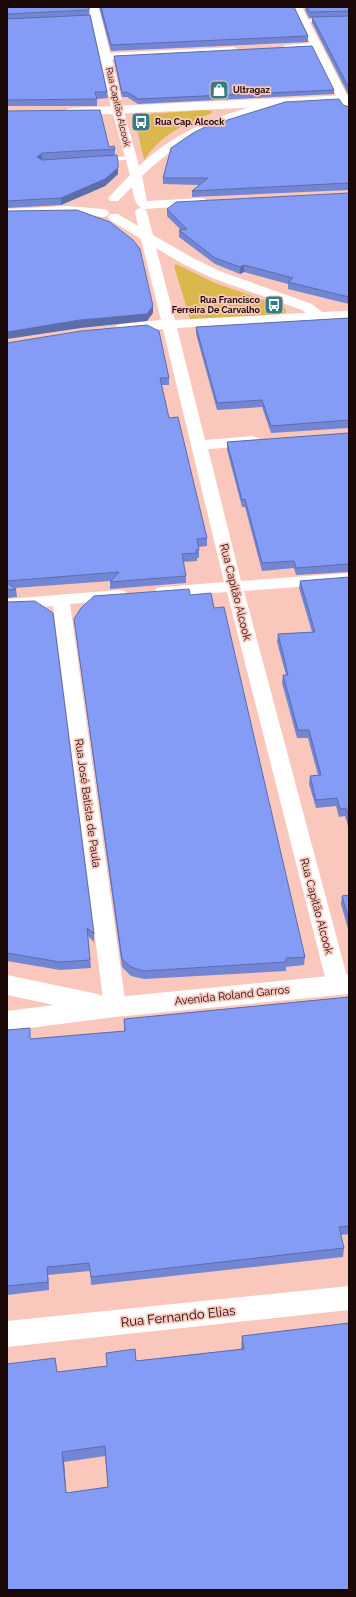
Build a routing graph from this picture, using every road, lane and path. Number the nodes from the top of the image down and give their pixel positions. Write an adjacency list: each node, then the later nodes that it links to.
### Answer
1 (106, 7): 3 (street)
2 (300, 8): 5 (street)
3 (93, 13): 9 (street, Rua Capitão Alcook)
4 (349, 19): 5 (lane)
5 (305, 21): 6 (street)
6 (318, 46): 7 (street); 11 (street)
7 (278, 48)
8 (247, 49): 9 (street)
9 (106, 56): 12 (street, Rua Capitão Alcook)
10 (277, 103): 11 (street); 12 (street); 16 (street)
11 (347, 103)
12 (118, 111): 13 (street); 14 (street, Rua Capitão Alcook)
13 (63, 112)
14 (130, 158): 15 (lane); 16 (street, Rua Capitão Alcook)
15 (98, 160)
16 (136, 176): 17 (street); 19 (street)
17 (114, 198): 19 (street); 20 (street)
18 (215, 202): 19 (street)
19 (142, 206): 20 (street); 22 (street)
20 (107, 211): 21 (street); 22 (street)
21 (7, 213)
22 (148, 238): 24 (street); 25 (street, Rua Capitão Alcook)
23 (349, 315): 24 (street)
24 (320, 316): 25 (street)
25 (168, 324): 26 (street); 28 (street, Rua Capitão Alcook)
26 (109, 330)
27 (270, 440): 28 (street)
28 (200, 445): 30 (street, Rua Capitão Alcook)
29 (349, 578): 30 (street)
30 (234, 586): 31 (street); 33 (street, Rua Capitão Alcook)
31 (61, 600): 32 (street); 35 (street, Rua José Batista de Paula)
32 (7, 604)
33 (343, 984): 35 (street, Avenida Roland Garros)
34 (7, 985): 35 (street, Avenida Roland Garros)
35 (115, 1007): 36 (street, Avenida Roland Garros)
36 (7, 1021)
37 (349, 1298): 38 (street, Rua Fernando Elias)
38 (7, 1334)

